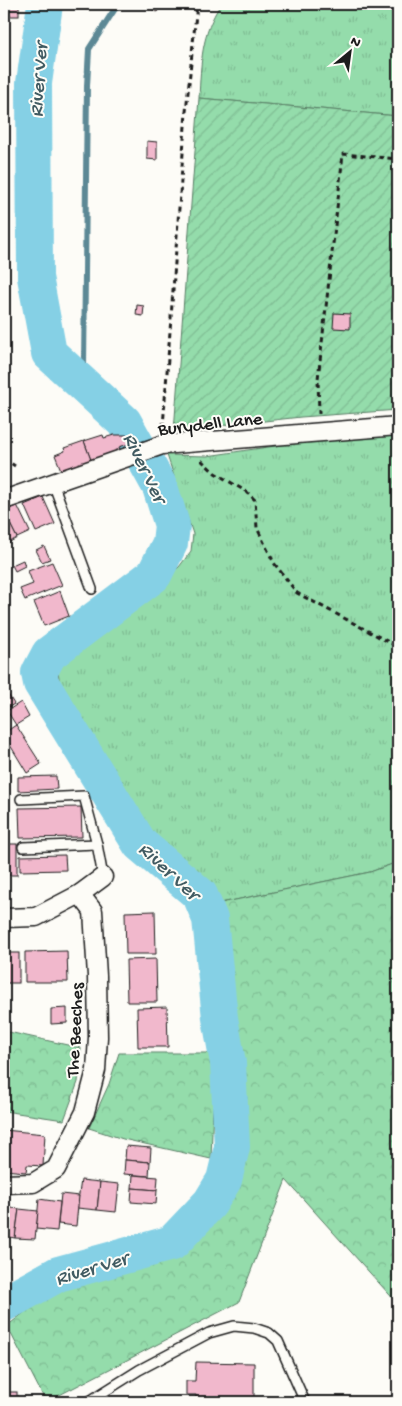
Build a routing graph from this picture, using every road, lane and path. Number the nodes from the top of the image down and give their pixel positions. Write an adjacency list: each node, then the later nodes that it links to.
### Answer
1 (197, 4): 6 (path)
2 (398, 159): 4 (path)
3 (398, 426): 4 (street, Burydell Lane)
4 (320, 432): 5 (street, Burydell Lane)
5 (189, 443): 6 (street, Burydell Lane); 12 (path)
6 (162, 446): 9 (street, Burydell Lane)
7 (4, 459): 8 (path)
8 (16, 466)
9 (53, 483): 10 (street, Burydell Lane); 11 (lane)
10 (4, 500)
11 (92, 589)
12 (398, 647)
13 (21, 799): 14 (lane)
14 (97, 844): 15 (lane); 16 (lane)
15 (23, 847)
16 (104, 877): 17 (street)
17 (80, 894): 18 (street); 19 (street, The Beeches)
18 (4, 918)
19 (4, 1184)
20 (88, 1402): 21 (lane)
21 (305, 1402)

